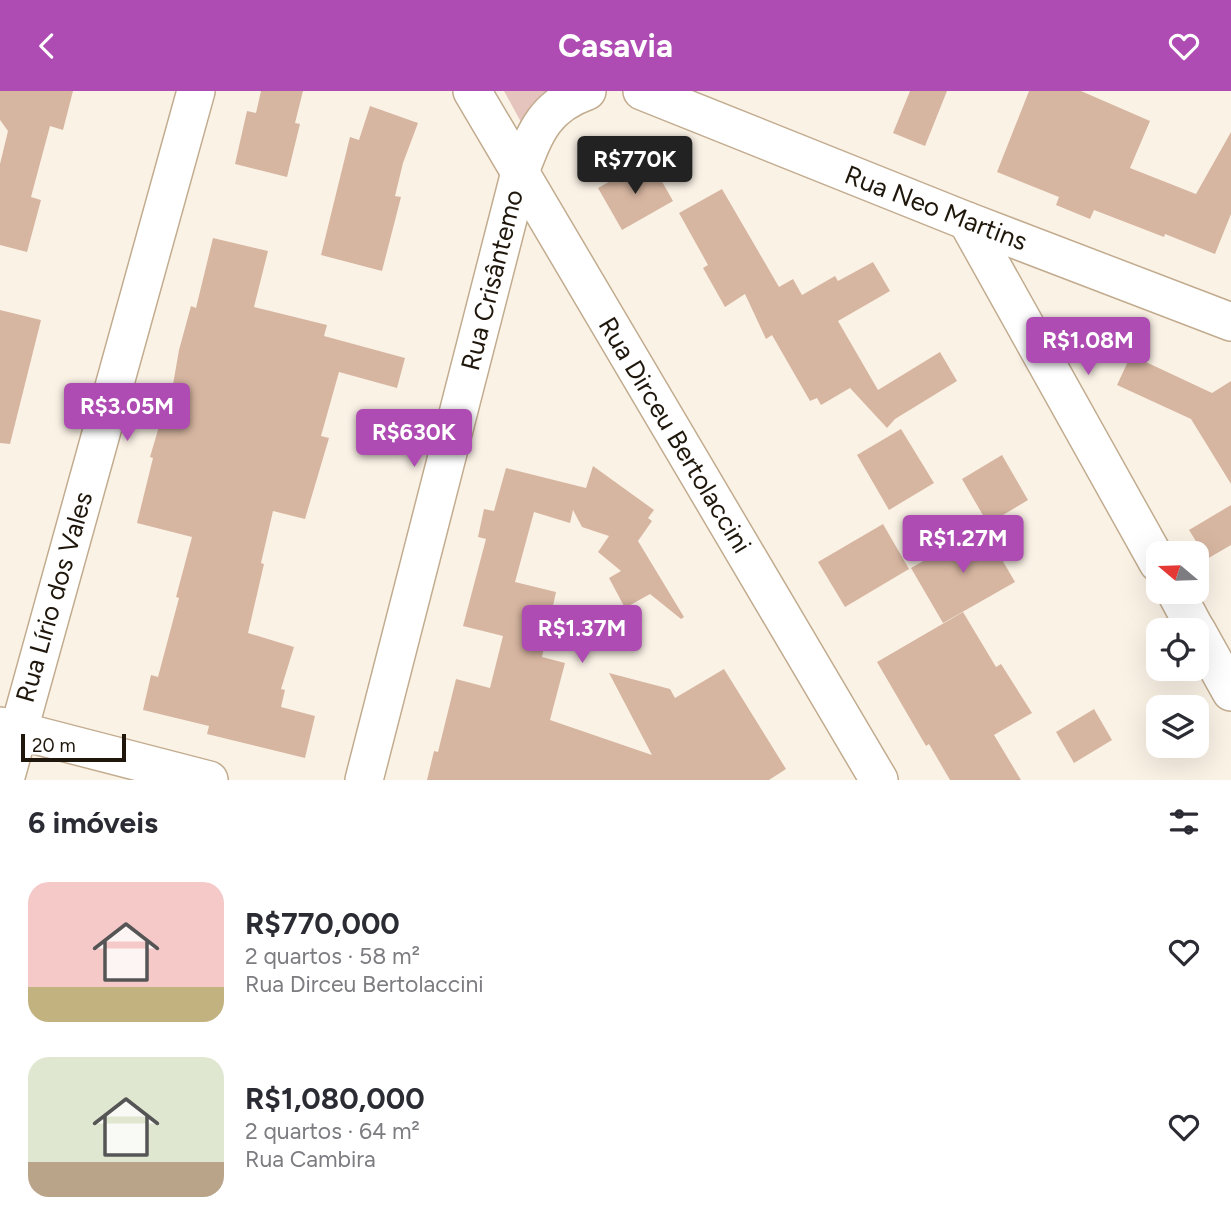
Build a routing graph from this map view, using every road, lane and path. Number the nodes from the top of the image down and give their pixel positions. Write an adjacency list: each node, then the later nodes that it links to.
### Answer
1 (195, 91): 11 (street, Rua Lírio dos Vales)
2 (472, 91): 5 (street, Rua Dirceu Bertolaccini)
3 (587, 91): 5 (street, Rua Crisântemo)
4 (642, 91): 6 (street, Rua Neo Martins)
5 (520, 172): 12 (street, Rua Dirceu Bertolaccini); 15 (street, Rua Crisântemo)
6 (967, 221): 7 (street, Rua Neo Martins); 8 (street)
7 (1231, 322)
8 (1146, 541)
9 (1209, 653): 10 (street)
10 (1231, 692)
11 (9, 728): 13 (street, Rua Lírio dos Vales); 14 (street)
12 (872, 778)
13 (5, 780)
14 (209, 780)
15 (364, 780)

